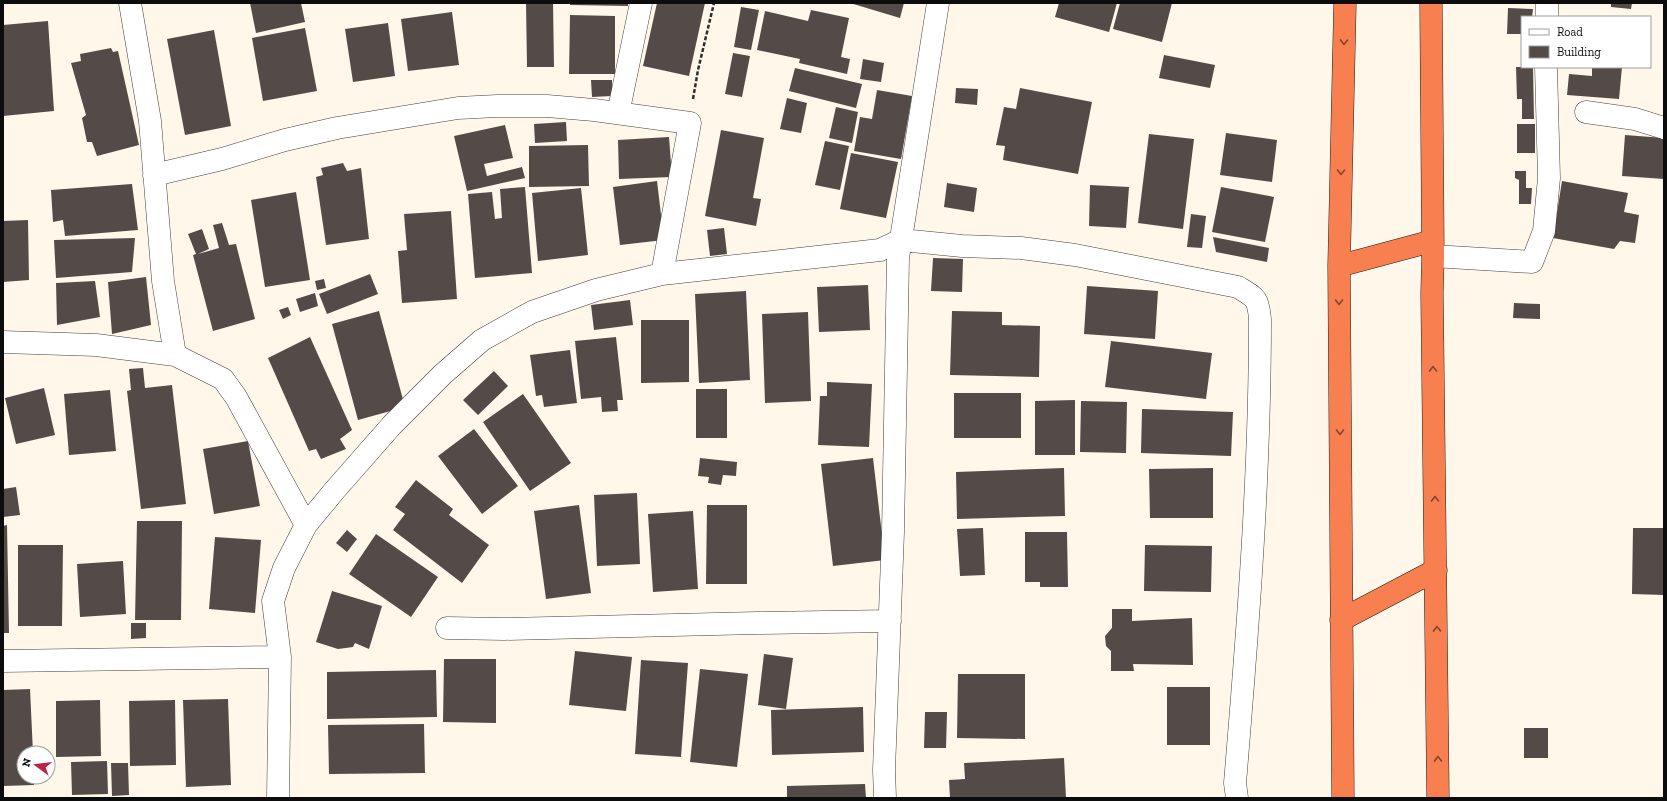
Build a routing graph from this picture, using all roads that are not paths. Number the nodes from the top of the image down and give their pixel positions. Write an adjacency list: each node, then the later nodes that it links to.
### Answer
1 (130, 3): 12 (street)
2 (641, 3): 9 (street)
3 (938, 3): 13 (street)
4 (1345, 3): 15 (highway, one-way to 15)
5 (1430, 3): 14 (highway)
6 (1547, 3): 7 (street)
7 (1547, 16)
8 (1546, 68): 14 (street)
9 (619, 108)
10 (1586, 112): 11 (street)
11 (1664, 128)
12 (154, 175): 16 (street); 18 (street)
13 (901, 240): 16 (street); 22 (street); 26 (street)
14 (1432, 248): 15 (highway); 20 (highway, one-way to 14)
15 (1339, 266): 21 (highway, one-way to 21)
16 (662, 274): 19 (street)
17 (3, 342): 18 (street)
18 (175, 355): 19 (street)
19 (306, 525): 24 (street)
20 (1436, 570): 21 (highway); 30 (highway, one-way to 20)
21 (1341, 620): 29 (highway)
22 (890, 621): 23 (street); 28 (street)
23 (447, 628)
24 (280, 657): 25 (street); 27 (street)
25 (3, 661)
26 (1231, 793)
27 (278, 798)
28 (885, 798)
29 (1343, 798)
30 (1438, 798)

